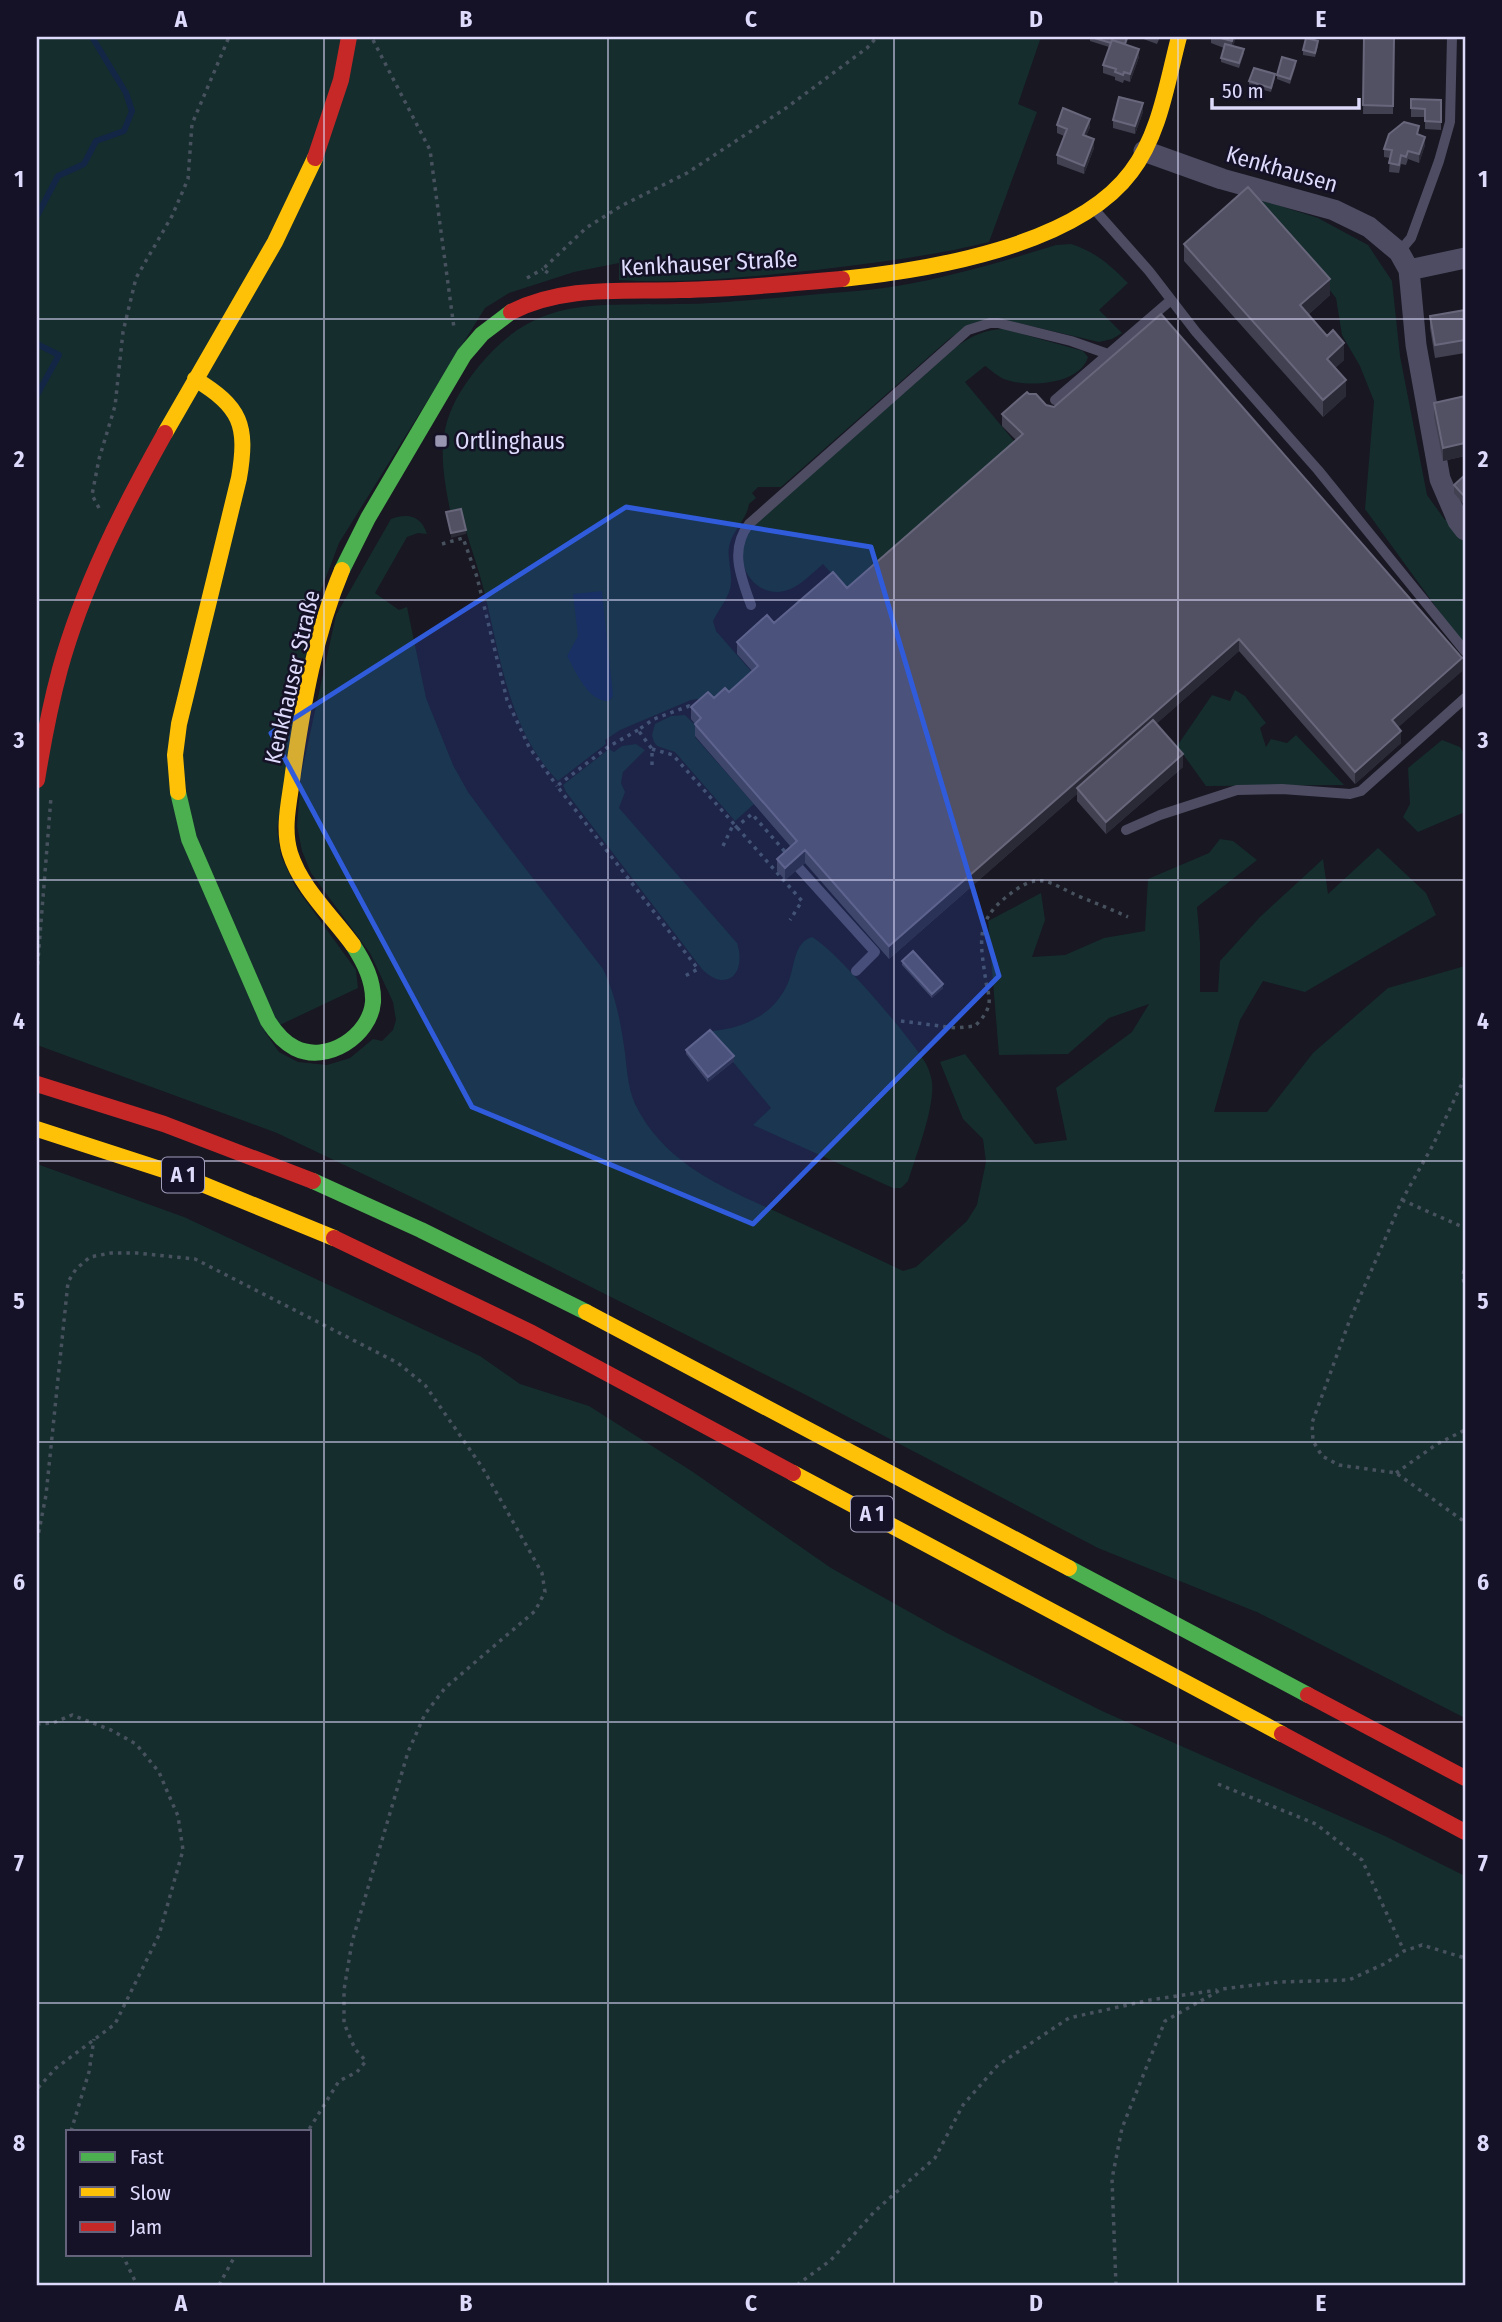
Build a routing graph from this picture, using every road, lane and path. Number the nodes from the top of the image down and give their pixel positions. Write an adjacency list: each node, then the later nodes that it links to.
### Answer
1 (229, 37): 19 (path)
2 (349, 37): 17 (main road)
3 (371, 37): 15 (path)
4 (877, 37): 11 (path)
5 (1179, 37): 7 (main road, Kenkhauser Straße)
6 (1452, 37): 10 (lane)
7 (1143, 151): 8 (main road, Kenkhauser Straße); 10 (street, Kenkhausen)
8 (1094, 209): 13 (main road, Kenkhauser Straße); 14 (lane)
9 (1465, 258): 10 (street)
10 (1404, 261): 20 (street)
11 (543, 269): 12 (path); 13 (path)
12 (520, 282)
13 (553, 297): 17 (main road, Kenkhauser Straße)
14 (1171, 300): 16 (lane); 23 (lane)
15 (456, 339)
16 (1108, 354): 18 (lane); 22 (lane)
17 (195, 379): 19 (main road)
18 (1055, 400)
19 (113, 530): 29 (main road)
20 (1465, 530)
21 (442, 544): 30 (path)
22 (751, 605)
23 (1465, 651)
24 (1465, 698): 35 (lane)
25 (699, 713): 26 (path)
26 (638, 730): 27 (path); 30 (path)
27 (652, 749): 28 (path); 34 (path)
28 (652, 765)
29 (37, 780)
30 (556, 786): 42 (path)
31 (52, 789): 41 (path)
32 (758, 809): 33 (path)
33 (752, 814): 34 (path); 37 (path)
34 (734, 826): 36 (path); 39 (path)
35 (1126, 830)
36 (723, 846)
37 (795, 863): 40 (lane)
38 (1128, 917): 43 (path)
39 (789, 920)
40 (856, 971)
41 (37, 973)
42 (685, 976)
43 (901, 1021)
44 (1465, 1077): 47 (path)
45 (37, 1084): 56 (main road, A 1)
46 (37, 1129): 58 (main road, A 1)
47 (1402, 1200): 48 (path); 52 (path)
48 (1465, 1228)
49 (1465, 1262): 50 (path)
50 (1465, 1289)
51 (1465, 1430): 52 (path)
52 (1396, 1473): 53 (path)
53 (1465, 1522)
54 (37, 1541): 65 (path)
55 (37, 1724): 62 (path)
56 (1465, 1778)
57 (1218, 1784): 59 (path)
58 (1465, 1832)
59 (1404, 1951): 60 (path); 61 (path)
60 (1465, 1958)
61 (1222, 1989): 70 (path); 71 (path)
62 (94, 2038): 63 (path); 64 (path)
63 (37, 2089)
64 (71, 2130)
65 (310, 2130)
66 (123, 2256): 68 (path)
67 (235, 2256): 69 (path)
68 (137, 2285)
69 (219, 2285)
70 (797, 2285)
71 (1116, 2285)

